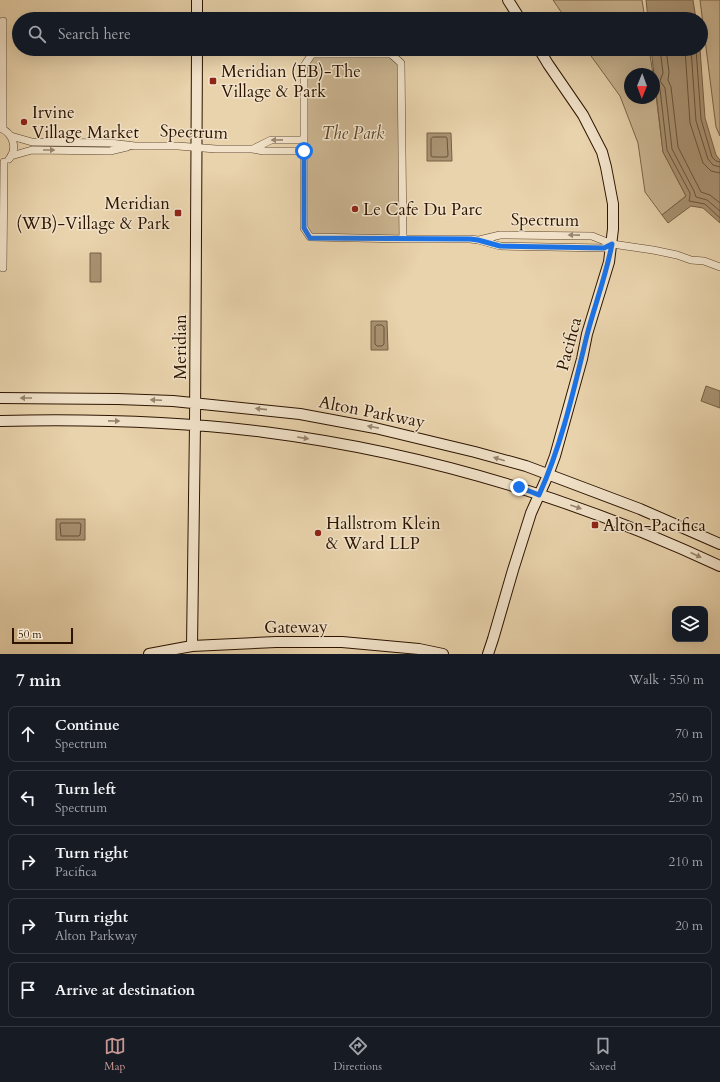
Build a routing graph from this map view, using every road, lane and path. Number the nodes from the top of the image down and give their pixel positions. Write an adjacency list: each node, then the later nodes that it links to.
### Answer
1 (197, 0): 3 (street)
2 (508, 0): 4 (street)
3 (197, 12)
4 (516, 12)
5 (2, 21): 10 (street)
6 (197, 56): 14 (street, Meridian)
7 (311, 56): 12 (street, Spectrum)
8 (393, 56): 19 (street, Spectrum)
9 (543, 56): 21 (street, Pacifica)
10 (2, 129): 11 (street)
11 (11, 136): 13 (street, Spectrum); 17 (street)
12 (304, 140): 15 (street, Spectrum, one-way to 15); 16 (street, Spectrum)
13 (135, 146): 14 (street, Spectrum); 17 (street, Spectrum, one-way to 13)
14 (197, 147): 15 (street, Spectrum); 25 (street, Meridian)
15 (253, 149): 16 (street, Spectrum)
16 (304, 151): 19 (street, Spectrum)
17 (10, 156): 18 (street)
18 (2, 163): 23 (street)
19 (403, 239): 20 (street, Spectrum)
20 (478, 240): 21 (street, Spectrum); 21 (street, Spectrum, one-way to 20)
21 (612, 244): 22 (street, Spectrum); 28 (street, Pacifica)
22 (720, 267)
23 (3, 268)
24 (0, 398): 25 (street, Alton Parkway, one-way to 24)
25 (195, 403): 27 (street, Meridian); 28 (street, Alton Parkway, one-way to 25)
26 (0, 421): 27 (street, one-way to 27)
27 (195, 425): 29 (street, one-way to 29); 32 (street, Meridian)
28 (548, 475): 29 (street, Pacifica); 30 (street, Alton Parkway)
29 (539, 495): 31 (street, one-way to 31); 35 (street, Pacifica)
30 (720, 544)
31 (720, 566)
32 (192, 646): 33 (street, Gateway); 34 (street, Gateway)
33 (149, 654)
34 (443, 654)
35 (488, 654)

